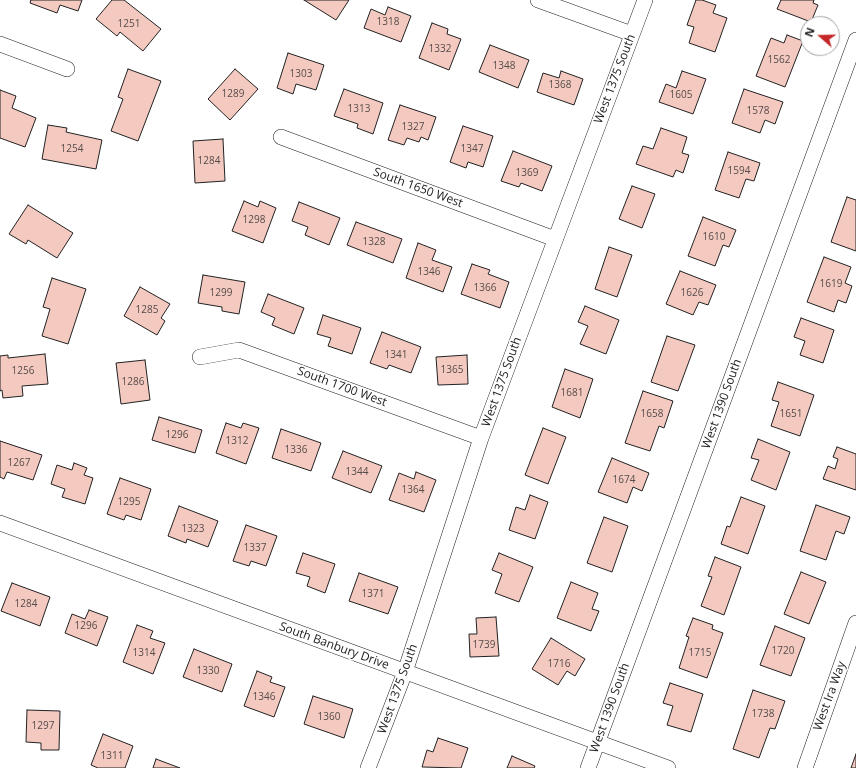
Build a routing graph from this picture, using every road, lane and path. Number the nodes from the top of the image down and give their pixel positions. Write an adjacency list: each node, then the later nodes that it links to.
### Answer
1 (538, 0): 3 (street)
2 (645, 0): 3 (street, West 1375 South)
3 (632, 34): 8 (street, West 1375 South)
4 (856, 40): 14 (street, West 1390 South)
5 (0, 44): 6 (street)
6 (68, 68)
7 (281, 137): 8 (street, South 1650 West)
8 (555, 239): 10 (street, West 1375 South)
9 (200, 357): 10 (street, South 1700 West)
10 (481, 438): 13 (street, West 1375 South)
11 (0, 523): 13 (street, South Banbury Drive)
12 (856, 623): 18 (street, West Ira Way)
13 (405, 672): 14 (street, South Banbury Drive); 15 (street, West 1375 South)
14 (597, 743): 16 (street, West 1390 South); 17 (street, South Banbury Drive)
15 (368, 768)
16 (588, 768)
17 (668, 768)
18 (805, 768)

